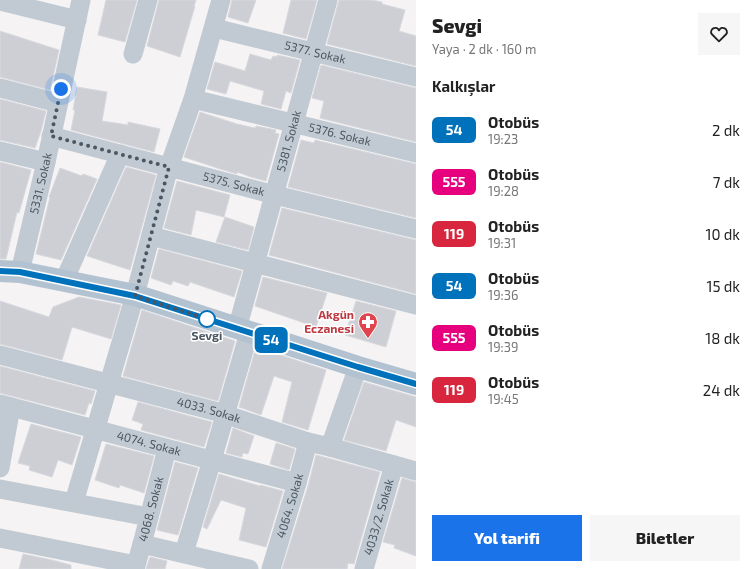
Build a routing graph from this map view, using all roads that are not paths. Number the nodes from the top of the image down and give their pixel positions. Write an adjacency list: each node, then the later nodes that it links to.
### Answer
1 (81, 0): 6 (street, 5331. Sokak)
2 (148, 0): 9 (street)
3 (221, 0): 7 (street)
4 (328, 0): 8 (street, 5381. Sokak)
5 (1, 7): 6 (street)
6 (77, 20): 13 (street, 5331. Sokak)
7 (214, 28): 8 (street, 5377. Sokak); 12 (street)
8 (313, 52): 10 (street, 5377. Sokak); 14 (street, 5381. Sokak)
9 (133, 54)
10 (416, 77)
11 (0, 88): 13 (street)
12 (194, 99): 14 (street, 5376. Sokak); 20 (street)
13 (58, 103): 15 (street, 5331. Sokak)
14 (294, 124): 17 (street, 5376. Sokak); 21 (street, 5381. Sokak)
15 (51, 136): 18 (street, 5375. Sokak); 19 (street, 5331. Sokak)
16 (0, 151): 19 (street)
17 (416, 153)
18 (120, 154): 20 (street, 5375. Sokak); 26 (street)
19 (46, 162): 25 (street, 5331. Sokak)
20 (169, 167): 21 (street, 5375. Sokak); 23 (street)
21 (275, 195): 22 (street, 5375. Sokak); 24 (street, 5381. Sokak)
22 (416, 229)
23 (151, 236): 24 (street); 27 (street)
24 (256, 264): 28 (street); 29 (street, 5381. Sokak)
25 (10, 272): 26 (main road)
26 (64, 281): 27 (main road)
27 (135, 296): 29 (main road); 33 (street)
28 (416, 305)
29 (243, 331): 31 (main road); 35 (street, 5381. Sokak)
30 (0, 355): 33 (street, 4033. Sokak)
31 (358, 367): 32 (main road); 38 (street)
32 (415, 379)
33 (109, 384): 35 (street, 4033. Sokak); 36 (street)
34 (5, 406): 36 (street, 4074. Sokak); 42 (street)
35 (224, 415): 37 (street, 4033. Sokak); 40 (street, 5381. Sokak)
36 (95, 429): 39 (street, 4074. Sokak); 46 (street)
37 (308, 442): 38 (street, 4033. Sokak); 44 (street, 4064. Sokak)
38 (330, 447): 41 (street, 4033. Sokak)
39 (167, 448): 40 (street, 4074. Sokak); 47 (street, 4068. Sokak)
40 (212, 460): 44 (street, 4074. Sokak); 50 (street, 5381. Sokak)
41 (394, 465): 43 (street, 4033. Sokak); 55 (street, 4033/2. Sokak)
42 (0, 468)
43 (416, 471)
44 (298, 483): 54 (street, 4064. Sokak)
45 (0, 488): 46 (street)
46 (74, 502): 47 (street)
47 (149, 517): 49 (street, 4068. Sokak)
48 (0, 538): 52 (street)
49 (142, 544): 50 (street); 52 (street, 4068. Sokak)
50 (184, 554): 51 (street)
51 (202, 563): 53 (street)
52 (135, 567)
53 (249, 569)
54 (271, 569)
55 (364, 569)

